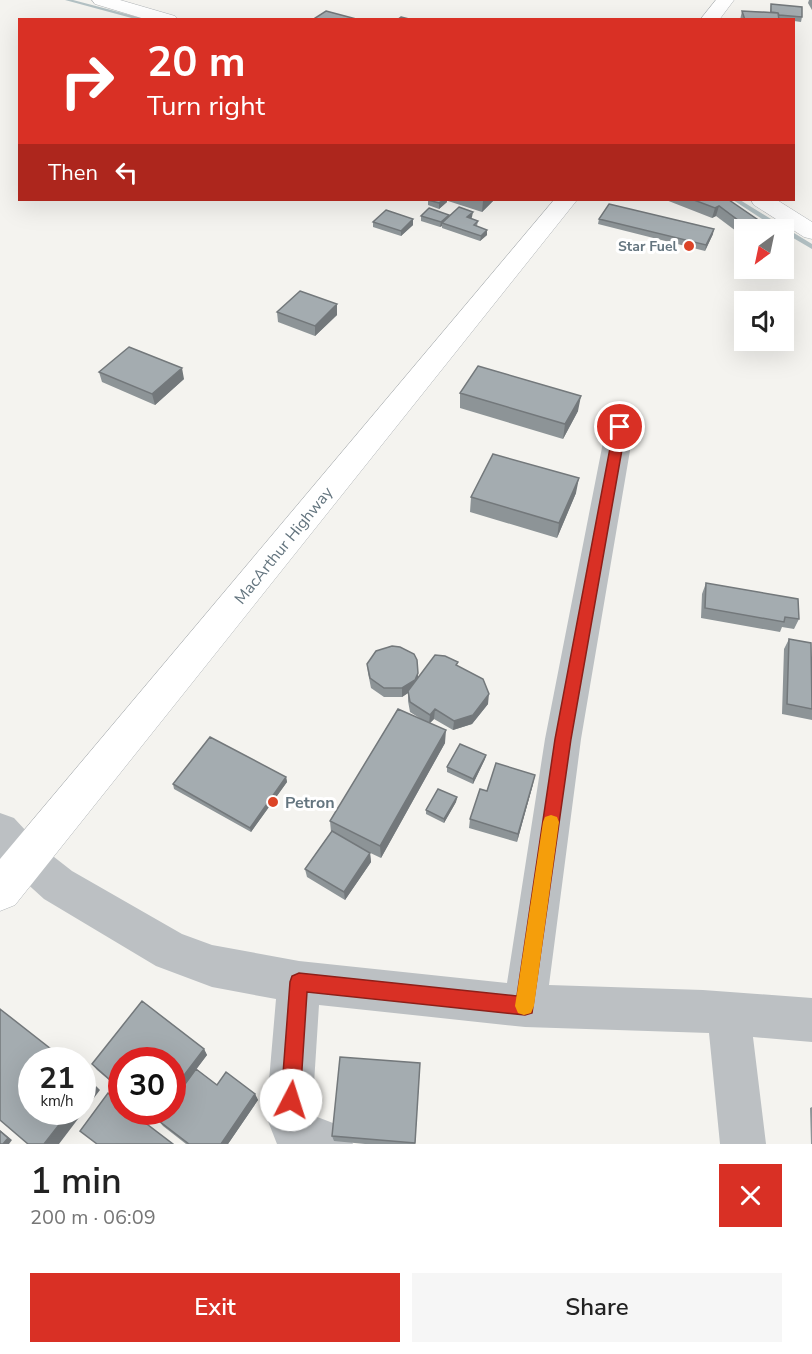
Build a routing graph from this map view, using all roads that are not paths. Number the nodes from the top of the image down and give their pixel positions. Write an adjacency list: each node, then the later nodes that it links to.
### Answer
1 (101, 0): 3 (main road)
2 (725, 0): 4 (main road)
3 (162, 18)
4 (712, 18)
5 (565, 201): 9 (main road, MacArthur Highway)
6 (764, 201): 7 (main road)
7 (812, 231)
8 (620, 427): 12 (street)
9 (13, 845): 10 (main road, MacArthur Highway); 11 (street)
10 (0, 891)
11 (299, 982): 12 (street); 15 (street)
12 (525, 1006): 13 (street)
13 (729, 1013): 14 (street); 16 (street)
14 (812, 1020)
15 (330, 1144)
16 (743, 1144)

